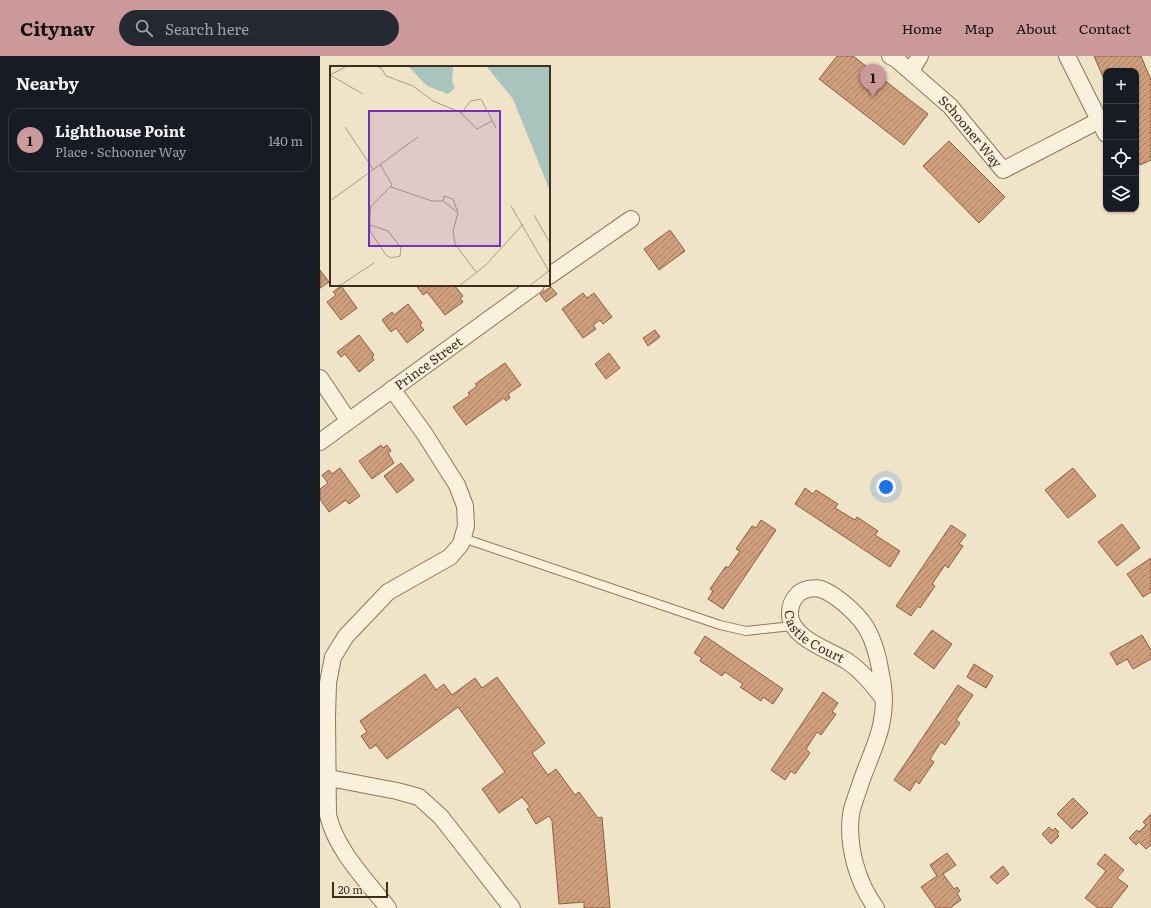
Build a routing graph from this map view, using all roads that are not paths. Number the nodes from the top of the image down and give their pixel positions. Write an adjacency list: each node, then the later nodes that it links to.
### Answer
1 (890, 56): 4 (street, Schooner Way)
2 (920, 56): 4 (street)
3 (1067, 56): 5 (street, Schooner Way)
4 (910, 71): 5 (street, Schooner Way)
5 (1102, 128)
6 (631, 219): 7 (street)
7 (550, 275)
8 (535, 286): 10 (street, Prince Street)
9 (320, 378): 11 (street)
10 (392, 389): 11 (street, Prince Street); 13 (street)
11 (348, 420): 12 (street, Prince Street)
12 (320, 442)
13 (463, 538): 14 (lane); 16 (street)
14 (792, 626): 15 (street, Castle Court); 15 (street, Castle Court)
15 (883, 698): 19 (street, Castle Court)
16 (329, 778): 17 (street); 18 (street)
17 (388, 908)
18 (512, 908)
19 (876, 908)

